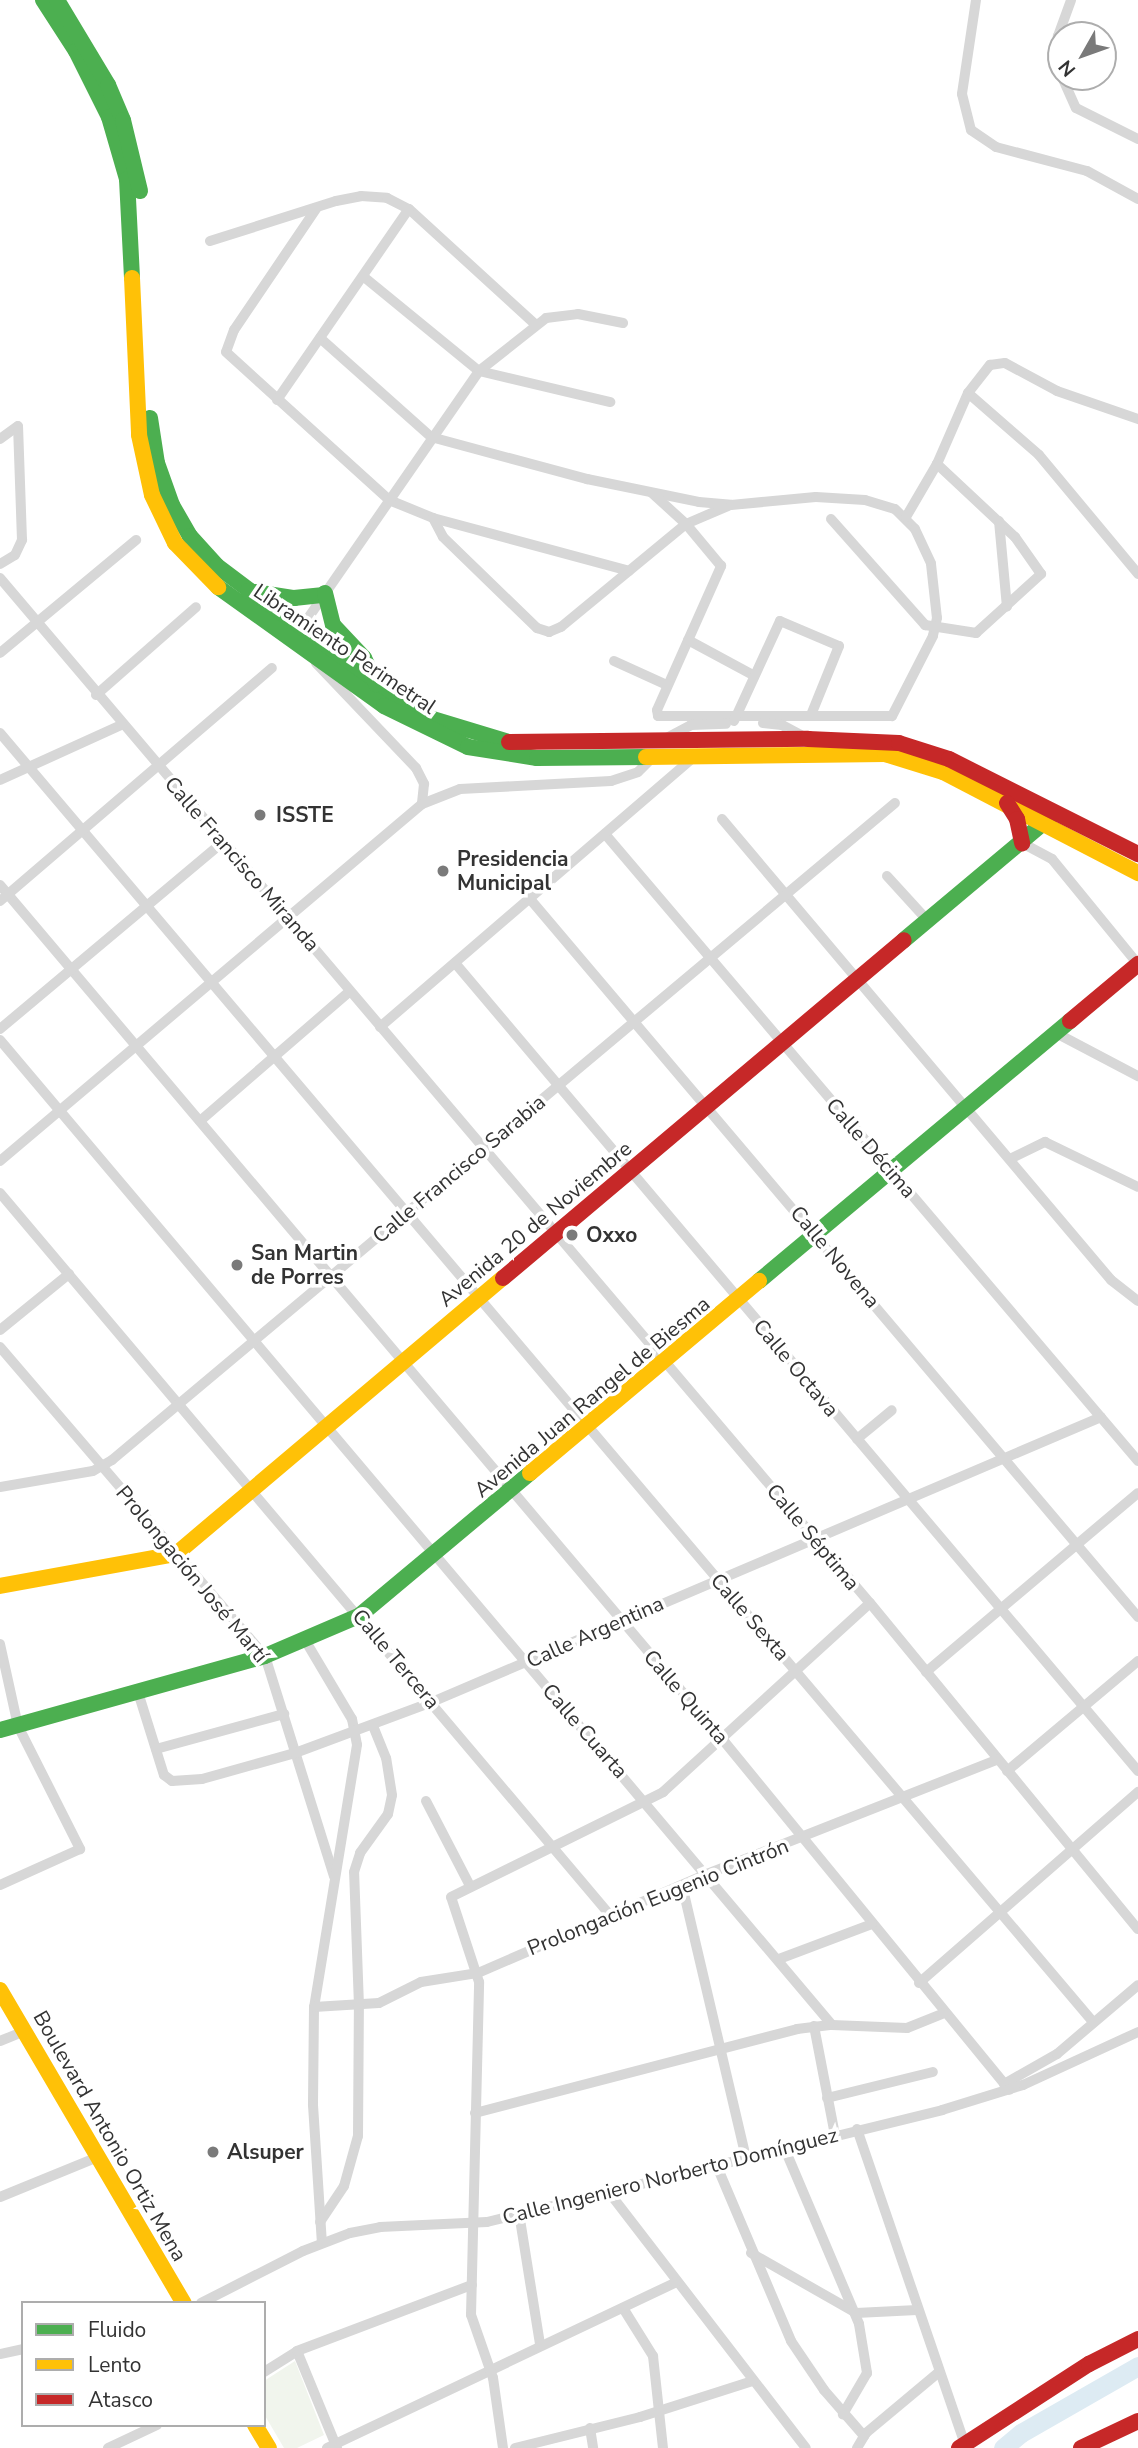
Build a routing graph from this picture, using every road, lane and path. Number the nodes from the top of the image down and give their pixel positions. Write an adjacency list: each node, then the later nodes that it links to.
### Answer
1 (43, 0): 43 (main road, Libramiento Perimetral)
2 (57, 0): 37 (main road, Libramiento Perimetral)
3 (976, 0): 8 (street)
4 (1071, 0): 5 (street)
5 (1064, 21)
6 (1068, 91): 7 (street)
7 (1138, 139)
8 (1138, 199)
9 (316, 209): 10 (street); 11 (street); 18 (street)
10 (409, 209): 12 (street); 13 (street)
11 (210, 241)
12 (364, 276): 15 (street); 16 (street)
13 (534, 323): 14 (street); 16 (street)
14 (623, 323)
15 (320, 338): 18 (street); 21 (street)
16 (479, 371): 19 (street); 21 (street)
17 (968, 393): 20 (street); 23 (street); 35 (street)
18 (277, 400): 25 (street)
19 (610, 402)
20 (1138, 419)
21 (431, 437): 24 (street); 25 (street)
22 (0, 439): 33 (street)
23 (937, 464): 27 (street); 30 (street)
24 (652, 493): 26 (street); 31 (street)
25 (389, 500): 28 (street); 38 (street)
26 (731, 505): 27 (street); 31 (street)
27 (906, 517): 42 (street)
28 (433, 518): 34 (street); 34 (street)
29 (831, 519): 42 (street)
30 (999, 521): 40 (street); 40 (street)
31 (686, 524): 34 (street); 44 (street)
32 (136, 540): 41 (street)
33 (0, 565)
34 (629, 571)
35 (1138, 574)
36 (0, 578): 41 (street, Calle Francisco Miranda)
37 (244, 591): 38 (main road); 43 (main road, Libramiento Perimetral)
38 (324, 594): 43 (street); 51 (main road)
39 (196, 607): 52 (street)
40 (1007, 607): 42 (street)
41 (35, 621): 45 (street); 52 (street, Calle Francisco Miranda)
42 (935, 629): 53 (street)
43 (296, 636): 46 (main road, Libramiento Perimetral); 51 (main road, Libramiento Perimetral)
44 (688, 640): 49 (street); 50 (street)
45 (0, 653)
46 (314, 657): 59 (main road, Libramiento Perimetral); 66 (street)
47 (614, 661): 50 (street)
48 (272, 668): 62 (street)
49 (753, 675): 53 (street); 54 (street)
50 (667, 685): 54 (street)
51 (378, 687): 59 (main road, Libramiento Perimetral)
52 (96, 695): 55 (street, Calle Francisco Miranda)
53 (811, 715): 54 (street)
54 (734, 720): 57 (street); 59 (street)
55 (121, 725): 61 (street); 62 (street, Calle Francisco Miranda)
56 (0, 733): 61 (street, Calle Sexta)
57 (808, 739): 58 (main road, Libramiento Perimetral); 67 (main road, Libramiento Perimetral)
58 (709, 741): 59 (main road, Libramiento Perimetral); 60 (street)
59 (658, 749): 60 (main road, Libramiento Perimetral); 66 (street)
60 (695, 757): 65 (main road, Libramiento Perimetral); 70 (street)
61 (28, 765): 63 (street); 69 (street, Calle Sexta)
62 (158, 766): 69 (street); 71 (street, Calle Francisco Miranda)
63 (0, 780)
64 (895, 803): 77 (street, Calle Francisco Sarabia)
65 (1007, 803): 67 (main road, Libramiento Perimetral); 72 (main road)
66 (422, 804): 80 (street)
67 (1051, 818): 72 (main road, Avenida 20 de Noviembre); 73 (main road, Libramiento Perimetral); 74 (main road, Libramiento Perimetral)
68 (722, 819): 77 (street)
69 (82, 832): 76 (street); 79 (street, Calle Sexta)
70 (605, 834): 78 (street); 82 (street, Calle Décima)
71 (223, 841): 79 (street); 80 (street, Calle Francisco Miranda)
72 (1022, 842): 81 (main road, Avenida 20 de Noviembre); 84 (street)
73 (1138, 854)
74 (1138, 873)
75 (887, 876): 81 (street)
76 (3, 893): 85 (street, Calle Quinta)
77 (787, 895): 82 (street, Calle Francisco Sarabia); 86 (street)
78 (530, 899): 83 (street); 89 (street, Calle Novena)
79 (147, 906): 85 (street); 87 (street, Calle Sexta)
80 (287, 915): 87 (street); 88 (street, Calle Francisco Miranda)
81 (929, 922): 86 (main road, Avenida 20 de Noviembre)
82 (711, 959): 89 (street, Calle Francisco Sarabia); 94 (street, Calle Décima)
83 (455, 962): 90 (street); 98 (street, Calle Octava)
84 (1138, 964): 92 (main road, Avenida Juan Rangel de Biesma)
85 (72, 968): 91 (street); 95 (street, Calle Quinta)
86 (860, 979): 94 (main road, Avenida 20 de Noviembre); 100 (street)
87 (209, 982): 95 (street); 96 (street, Calle Sexta)
88 (350, 991): 90 (street, Calle Francisco Miranda); 96 (street)
89 (636, 1021): 98 (street, Calle Francisco Sarabia); 99 (street, Calle Novena)
90 (380, 1027): 103 (street, Calle Francisco Miranda)
91 (0, 1029)
92 (1056, 1033): 97 (street); 100 (main road, Avenida Juan Rangel de Biesma)
93 (0, 1040): 101 (street, Calle Cuarta)
94 (783, 1044): 99 (main road, Avenida 20 de Noviembre); 107 (street, Calle Décima)
95 (136, 1046): 101 (street); 102 (street, Calle Quinta)
96 (274, 1057): 102 (street); 110 (street, Calle Sexta)
97 (1138, 1076)
98 (559, 1086): 103 (street, Calle Francisco Sarabia); 106 (street, Calle Octava)
99 (708, 1107): 106 (main road, Avenida 20 de Noviembre); 112 (street, Calle Novena)
100 (969, 1107): 104 (street); 107 (main road, Avenida Juan Rangel de Biesma)
101 (60, 1111): 105 (street); 119 (street, Calle Cuarta)
102 (200, 1121): 114 (street, Calle Quinta)
103 (483, 1150): 110 (street, Calle Francisco Sarabia); 111 (street, Calle Séptima)
104 (1012, 1158): 108 (street); 116 (street)
105 (0, 1160)
106 (631, 1171): 111 (main road, Avenida 20 de Noviembre); 117 (street, Calle Octava)
107 (892, 1172): 112 (main road, Avenida Juan Rangel de Biesma); 125 (street, Calle Décima)
108 (1138, 1187)
109 (0, 1193): 113 (street, Calle Tercera)
110 (407, 1212): 114 (street, Calle Francisco Sarabia); 115 (street, Calle Sexta)
111 (556, 1235): 115 (main road, Avenida 20 de Noviembre); 122 (street, Calle Séptima)
112 (817, 1236): 117 (main road, Avenida Juan Rangel de Biesma); 129 (street, Calle Novena)
113 (69, 1274): 118 (street); 123 (street, Calle Tercera)
114 (331, 1276): 119 (street, Calle Francisco Sarabia); 121 (street, Calle Quinta)
115 (479, 1298): 121 (main road, Avenida 20 de Noviembre); 127 (street, Calle Sexta)
116 (1138, 1300)
117 (740, 1302): 122 (main road, Avenida Juan Rangel de Biesma); 128 (street, Calle Octava)
118 (0, 1330)
119 (256, 1341): 123 (street, Calle Francisco Sarabia); 126 (street, Calle Cuarta)
120 (0, 1347): 131 (street, Prolongación José Martí)
121 (402, 1362): 126 (main road, Avenida 20 de Noviembre); 134 (street, Calle Quinta)
122 (664, 1364): 127 (main road, Avenida Juan Rangel de Biesma); 137 (street, Calle Séptima)
123 (180, 1405): 131 (street, Calle Francisco Sarabia); 133 (street, Calle Tercera)
124 (892, 1410): 128 (street)
125 (1101, 1417): 129 (street, Calle Argentina); 130 (street, Calle Décima)
126 (327, 1427): 133 (main road, Avenida 20 de Noviembre); 140 (street, Calle Cuarta)
127 (587, 1427): 134 (main road, Avenida Juan Rangel de Biesma); 141 (street, Calle Sexta)
128 (856, 1439): 136 (street, Calle Octava)
129 (1004, 1459): 136 (street, Calle Argentina); 138 (street, Calle Novena)
130 (1138, 1461)
131 (103, 1467): 132 (street, Calle Francisco Sarabia); 139 (street, Prolongación José Martí)
132 (0, 1487)
133 (253, 1490): 139 (main road, Avenida 20 de Noviembre); 145 (street, Calle Tercera)
134 (513, 1491): 140 (main road, Avenida Juan Rangel de Biesma); 147 (street, Calle Quinta)
135 (1138, 1493): 138 (street)
136 (908, 1500): 137 (street, Calle Argentina); 144 (street, Calle Octava)
137 (815, 1538): 141 (street, Calle Argentina); 143 (street, Calle Séptima)
138 (1078, 1544): 144 (street); 146 (street, Calle Novena)
139 (176, 1553): 142 (main road, Avenida 20 de Noviembre); 150 (street, Prolongación José Martí)
140 (436, 1555): 145 (main road, Avenida Juan Rangel de Biesma); 152 (street, Calle Cuarta)
141 (718, 1579): 147 (street, Calle Argentina); 153 (street, Calle Sexta)
142 (0, 1586)
143 (870, 1603): 153 (street); 154 (street, Calle Séptima)
144 (1001, 1610): 154 (street); 157 (street, Calle Octava)
145 (359, 1616): 148 (main road, Avenida Juan Rangel de Biesma); 156 (street, Calle Tercera)
146 (1138, 1617)
147 (620, 1620): 152 (street, Calle Argentina); 165 (street, Calle Quinta)
148 (305, 1640): 150 (main road, Avenida Juan Rangel de Biesma); 163 (street)
149 (0, 1644): 161 (street)
150 (265, 1656): 155 (main road, Avenida Juan Rangel de Biesma); 158 (street, Prolongación José Martí)
151 (1138, 1661): 157 (street)
152 (526, 1662): 156 (street, Calle Argentina); 174 (street, Calle Cuarta)
153 (795, 1670): 165 (street); 172 (street, Calle Sexta)
154 (926, 1672): 168 (street, Calle Séptima)
155 (136, 1689): 161 (main road, Avenida Juan Rangel de Biesma); 166 (street, Calle Argentina)
156 (432, 1702): 160 (street, Calle Argentina); 176 (street, Calle Tercera)
157 (1083, 1707): 169 (street); 170 (street, Calle Octava)
158 (284, 1714): 166 (street); 167 (street, Prolongación José Martí)
159 (0, 1721): 161 (main road)
160 (373, 1725): 163 (street, Calle Argentina); 179 (street)
161 (18, 1726): 162 (main road, Avenida Juan Rangel de Biesma); 164 (main road); 183 (street)
162 (0, 1730)
163 (356, 1732): 167 (street, Calle Argentina); 178 (street)
164 (0, 1740)
165 (723, 1740): 174 (street); 175 (street, Calle Quinta)
166 (156, 1749): 167 (street, Calle Argentina)
167 (295, 1753): 181 (street, Prolongación José Martí)
168 (997, 1760): 169 (street, Calle Séptima); 172 (street, Prolongación Eugenio Cintrón)
169 (1007, 1771): 177 (street, Calle Séptima)
170 (1138, 1771)
171 (1138, 1792): 177 (street)
172 (902, 1796): 175 (street, Prolongación Eugenio Cintrón); 185 (street, Calle Sexta)
173 (426, 1801): 182 (street)
174 (647, 1803): 176 (street); 180 (street, Calle Cuarta)
175 (803, 1838): 180 (street, Prolongación Eugenio Cintrón); 187 (street, Calle Quinta)
176 (552, 1845): 182 (street); 186 (street, Calle Tercera)
177 (1072, 1849): 185 (street); 188 (street, Calle Séptima)
178 (339, 1850): 179 (street); 181 (street)
179 (360, 1853): 194 (street)
180 (707, 1874): 184 (street, Prolongación Eugenio Cintrón); 189 (street, Calle Cuarta)
181 (334, 1876): 195 (street)
182 (469, 1884): 190 (street)
183 (0, 1885)
184 (681, 1885): 186 (street, Prolongación Eugenio Cintrón); 203 (street)
185 (1001, 1913): 191 (street); 197 (street, Calle Sexta)
186 (610, 1915): 190 (street, Prolongación Eugenio Cintrón)
187 (872, 1924): 189 (street); 191 (street, Calle Quinta)
188 (1138, 1930)
189 (779, 1959): 198 (street, Calle Cuarta)
190 (478, 1973): 194 (street, Prolongación Eugenio Cintrón); 207 (street)
191 (919, 1983): 196 (street, Calle Quinta)
192 (1138, 1985): 197 (street)
193 (0, 1990): 200 (main road, Boulevard Antonio Ortiz Mena)
194 (359, 2006): 195 (street, Prolongación Eugenio Cintrón); 217 (street)
195 (314, 2007): 217 (street)
196 (944, 2013): 198 (street); 205 (street, Calle Quinta)
197 (1093, 2022): 205 (street)
198 (832, 2025): 199 (street)
199 (814, 2026): 203 (street); 206 (street)
200 (25, 2031): 202 (street); 211 (main road, Boulevard Antonio Ortiz Mena)
201 (1138, 2032): 205 (street, Calle Ingeniero Norberto Domínguez)
202 (0, 2041)
203 (717, 2047): 207 (street); 212 (street)
204 (933, 2072): 206 (street)
205 (1007, 2087): 208 (street, Calle Ingeniero Norberto Domínguez)
206 (827, 2098): 209 (street)
207 (475, 2113): 218 (street)
208 (858, 2129): 209 (street, Calle Ingeniero Norberto Domínguez); 226 (street)
209 (835, 2135): 210 (street, Calle Ingeniero Norberto Domínguez)
210 (784, 2147): 212 (street, Calle Ingeniero Norberto Domínguez); 227 (street)
211 (98, 2157): 215 (street); 223 (main road, Boulevard Antonio Ortiz Mena)
212 (746, 2157): 213 (street, Calle Ingeniero Norberto Domínguez)
213 (716, 2164): 214 (street, Calle Ingeniero Norberto Domínguez); 220 (street)
214 (608, 2191): 216 (street, Calle Ingeniero Norberto Domínguez); 221 (street)
215 (0, 2197)
216 (519, 2213): 218 (street, Calle Ingeniero Norberto Domínguez); 229 (street)
217 (320, 2222): 219 (street)
218 (473, 2225): 219 (street, Calle Ingeniero Norberto Domínguez); 222 (street)
219 (322, 2243): 224 (street, Calle Ingeniero Norberto Domínguez)
220 (751, 2253): 227 (street); 238 (street)
221 (676, 2282): 225 (street); 236 (street)
222 (472, 2285): 231 (street); 233 (street)
223 (183, 2301)
224 (205, 2301)
225 (623, 2308): 229 (street); 237 (street)
226 (918, 2310): 227 (street); 235 (street)
227 (854, 2312): 238 (street)
228 (1138, 2339): 244 (main road)
229 (540, 2344): 233 (street)
230 (21, 2349): 232 (street)
231 (297, 2351): 234 (street); 245 (street)
232 (0, 2354)
233 (489, 2369): 245 (street); 248 (street)
234 (266, 2371)
235 (939, 2372): 243 (street); 244 (street)
236 (752, 2381): 237 (street); 252 (street)
237 (661, 2410): 242 (street); 251 (street)
238 (843, 2414): 243 (street)
239 (1138, 2421): 254 (main road)
240 (153, 2427): 246 (street)
241 (256, 2427): 247 (main road)
242 (590, 2428): 249 (street); 250 (street)
243 (864, 2436): 253 (street)
244 (962, 2446)
245 (333, 2447)
246 (107, 2448)
247 (269, 2448)
248 (503, 2448)
249 (515, 2448)
250 (593, 2448)
251 (663, 2448)
252 (806, 2448)
253 (857, 2448)
254 (1081, 2448)

